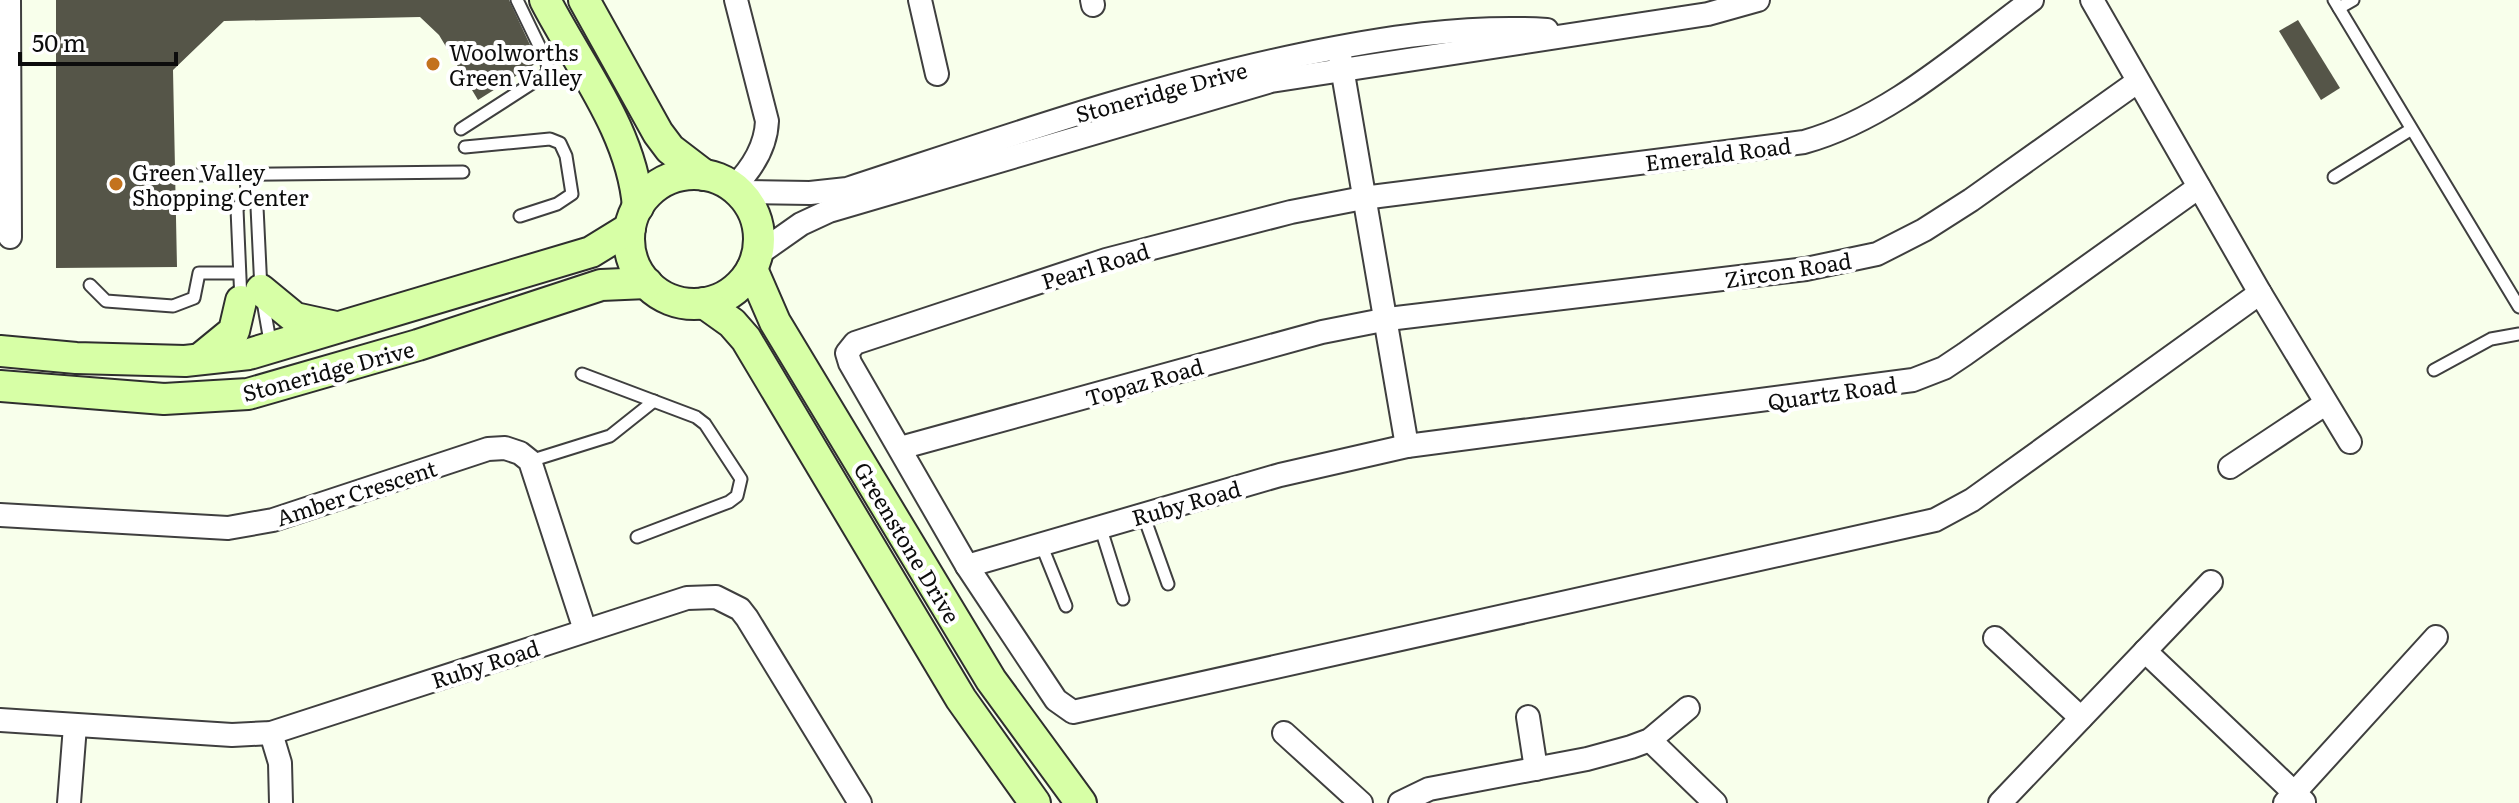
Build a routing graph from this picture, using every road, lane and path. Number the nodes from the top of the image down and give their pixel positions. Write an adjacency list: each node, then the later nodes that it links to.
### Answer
1 (9, 0): 29 (street)
2 (517, 0): 15 (lane)
3 (545, 0): 28 (main road)
4 (584, 0): 21 (main road)
5 (736, 0): 24 (street)
6 (920, 0): 13 (street)
7 (1758, 0): 12 (street, Stoneridge Drive)
8 (2032, 0): 26 (street, Emerald Road)
9 (2092, 0): 14 (street)
10 (2353, 0): 11 (lane)
11 (2337, 4): 16 (lane)
12 (1340, 57): 24 (street, Stoneridge Drive); 26 (street); 30 (street, Stoneridge Drive)
13 (937, 74)
14 (2137, 82): 23 (street); 37 (street, Zircon Road)
15 (461, 129)
16 (2410, 130): 22 (lane); 36 (lane)
17 (465, 147): 27 (lane)
18 (463, 172): 19 (lane)
19 (246, 174): 20 (lane); 25 (lane)
20 (197, 175)
21 (704, 175): 24 (main road); 28 (main road)
22 (2334, 177)
23 (2199, 187): 34 (street); 50 (street, Quartz Road)
24 (736, 190): 30 (main road)
25 (247, 194): 33 (lane); 33 (lane)
26 (1363, 198): 37 (street); 51 (street, Pearl Road)
27 (520, 216)
28 (634, 218): 31 (main road); 38 (main road, Stoneridge Drive)
29 (10, 237)
30 (754, 262): 35 (main road); 82 (main road, Greenstone Drive)
31 (647, 283): 35 (main road); 41 (main road, Stoneridge Drive)
32 (90, 285): 33 (lane)
33 (247, 288): 38 (main road); 40 (lane); 40 (lane); 43 (main road)
34 (2260, 293): 48 (street); 59 (street)
35 (704, 303): 81 (main road, Greenstone Drive)
36 (2519, 307)
37 (1388, 319): 50 (street); 51 (street, Topaz Road)
38 (340, 328): 40 (main road, Stoneridge Drive)
39 (2519, 334): 44 (lane)
40 (253, 344): 41 (main road); 43 (main road, Stoneridge Drive)
41 (418, 345): 46 (main road, Stoneridge Drive)
42 (0, 351): 43 (main road, Stoneridge Drive)
43 (199, 359)
44 (2434, 370)
45 (582, 374): 47 (lane)
46 (0, 386)
47 (654, 401): 52 (lane); 57 (lane)
48 (2325, 404): 49 (street); 53 (street)
49 (2350, 442)
50 (1407, 446): 54 (street, Ruby Road)
51 (900, 448): 59 (street)
52 (530, 461): 55 (street, Amber Crescent); 64 (street)
53 (2230, 467)
54 (1143, 514): 56 (street, Ruby Road); 61 (lane)
55 (0, 515)
56 (1100, 526): 58 (street, Ruby Road); 62 (lane)
57 (637, 537)
58 (1041, 544): 59 (street, Ruby Road); 63 (lane)
59 (967, 566)
60 (2211, 582): 67 (street)
61 (1168, 584)
62 (1123, 599)
63 (1066, 606)
64 (585, 630): 73 (street, Ruby Road); 80 (street, Ruby Road)
65 (2436, 637): 77 (street)
66 (1995, 638): 70 (street)
67 (2145, 651): 70 (street); 77 (street)
68 (1688, 708): 75 (street)
69 (1528, 717): 76 (street)
70 (2081, 718): 86 (street)
71 (0, 720): 72 (street, Ruby Road)
72 (75, 726): 73 (street, Ruby Road); 78 (street)
73 (271, 733): 79 (street)
74 (1284, 733): 83 (street)
75 (1650, 740): 76 (street); 85 (street)
76 (1536, 769): 84 (street)
77 (2294, 799)
78 (69, 803)
79 (281, 803)
80 (860, 803)
81 (1035, 803)
82 (1081, 803)
83 (1361, 803)
84 (1400, 803)
85 (1715, 803)
86 (2000, 803)

